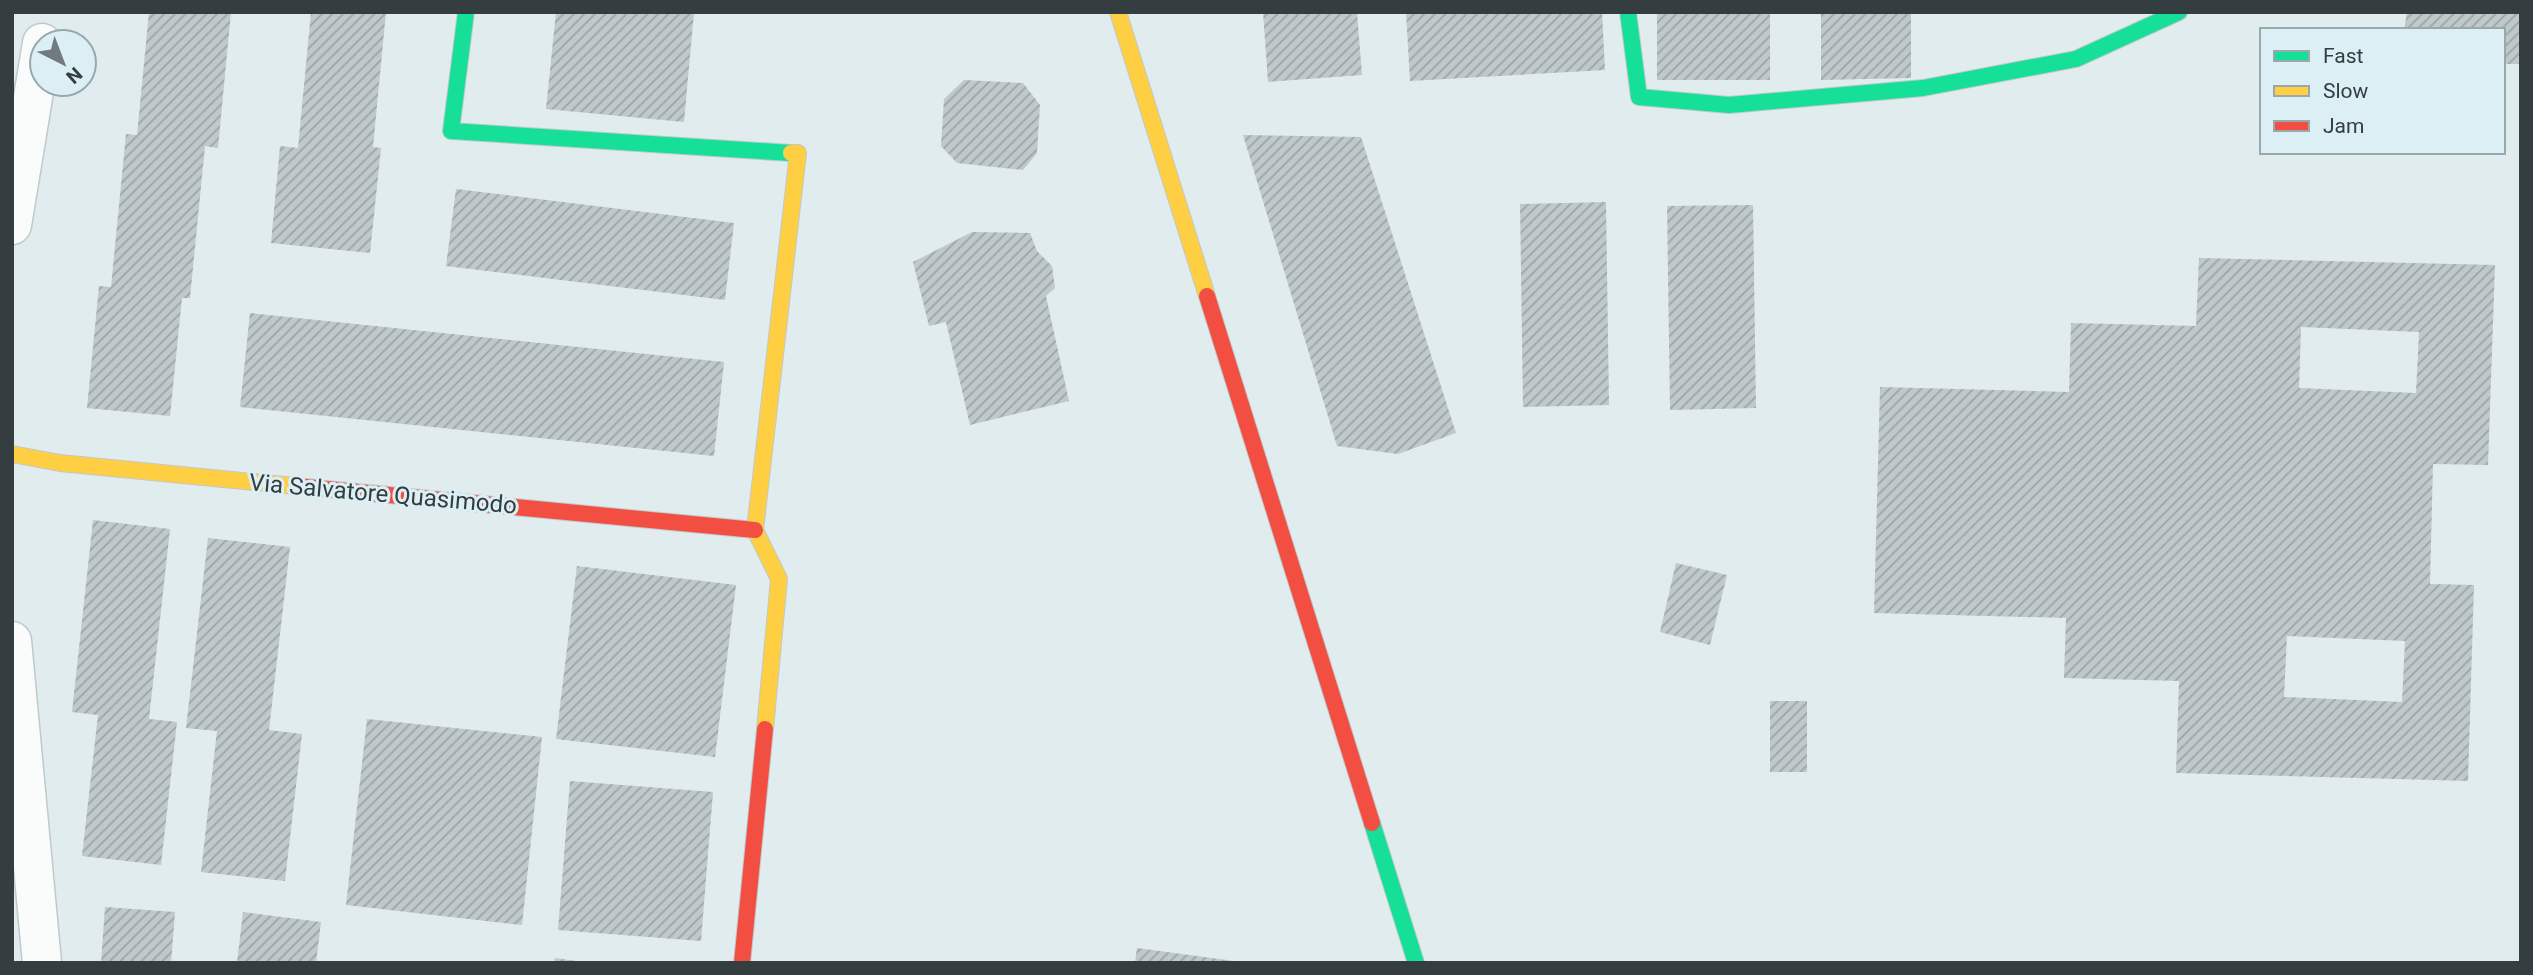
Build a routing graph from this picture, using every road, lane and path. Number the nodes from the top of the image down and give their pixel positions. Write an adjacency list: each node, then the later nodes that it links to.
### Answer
1 (466, 12): 8 (street)
2 (1118, 12): 12 (street)
3 (1628, 12): 4 (street)
4 (2179, 12)
5 (33, 98): 6 (street)
6 (12, 225)
7 (12, 454): 8 (street, Via Salvatore Quasimodo)
8 (755, 530): 11 (street)
9 (12, 641): 10 (street)
10 (42, 963)
11 (743, 963)
12 (1416, 963)

